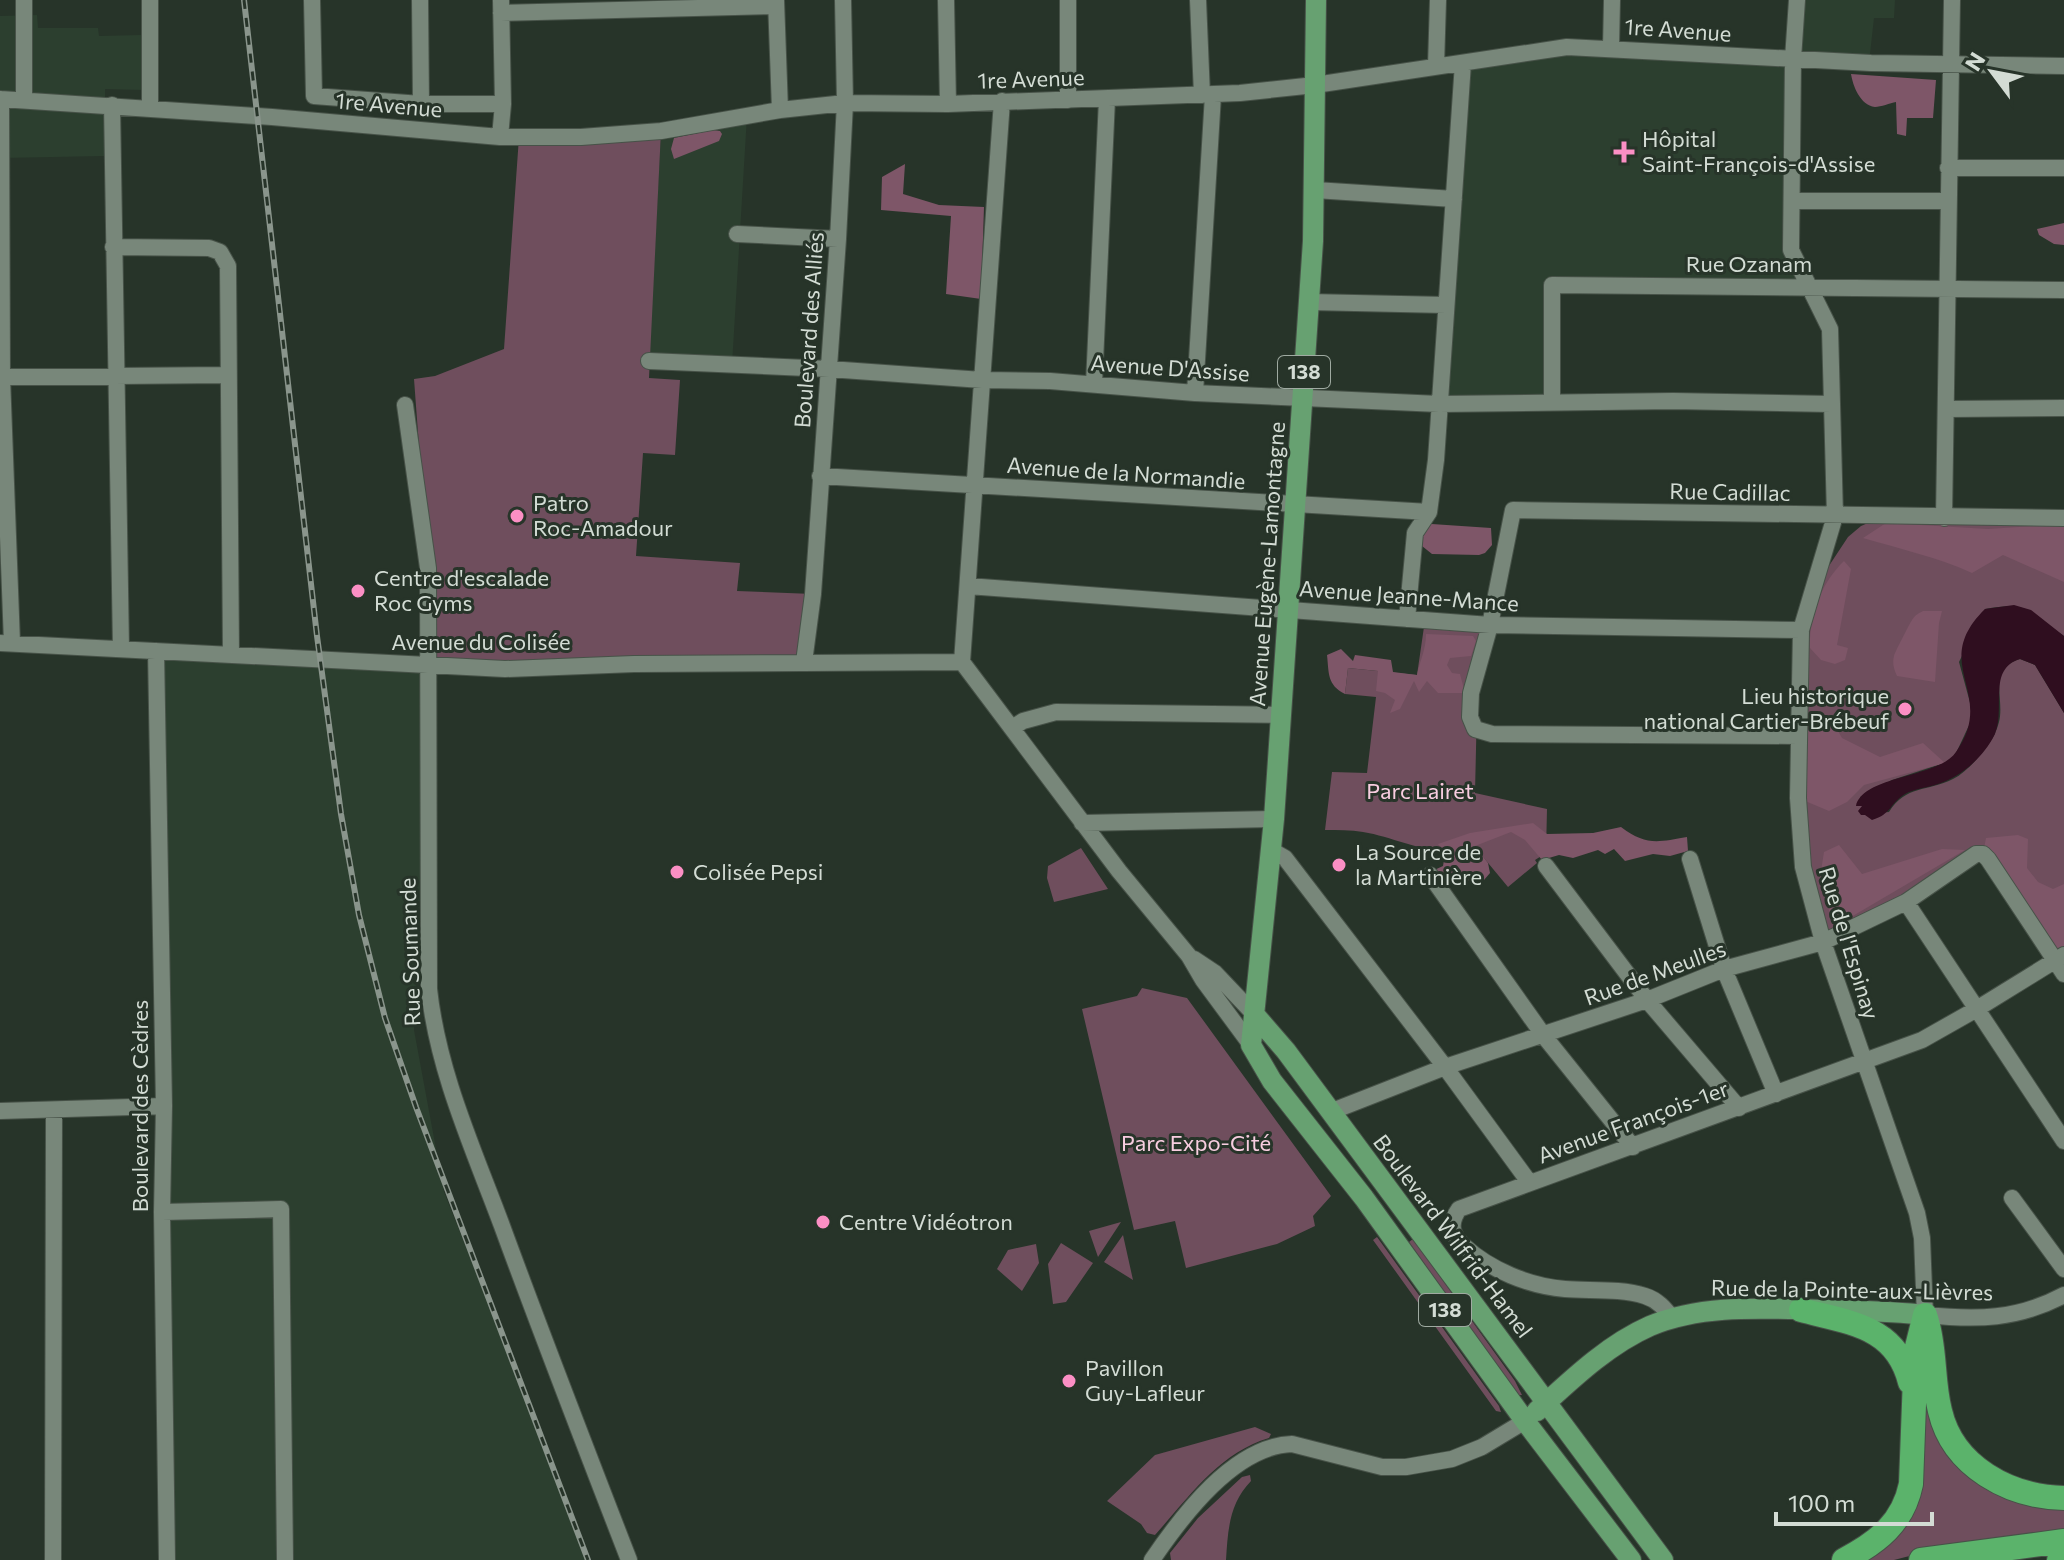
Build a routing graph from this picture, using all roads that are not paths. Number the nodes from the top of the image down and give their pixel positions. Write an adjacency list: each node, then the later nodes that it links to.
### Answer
1 (24, 0): 26 (street)
2 (150, 0): 34 (street)
3 (312, 0): 30 (street, 1re Avenue)
4 (420, 0): 30 (street)
5 (843, 0): 29 (street, Boulevard des Alliés)
6 (946, 0): 32 (street)
7 (1068, 0): 27 (street)
8 (1198, 0): 23 (street)
9 (1316, 0): 22 (main road, 138)
10 (1438, 0): 20 (street)
11 (1612, 0): 16 (street)
12 (1797, 0): 17 (street, Rue de l'Espinay)
13 (1952, 0): 19 (street)
14 (776, 3): 15 (street); 35 (street)
15 (501, 7): 31 (street)
16 (1611, 48): 17 (street, 1re Avenue); 18 (street, 1re Avenue)
17 (1793, 59): 19 (street, 1re Avenue); 41 (street, Rue de l'Espinay)
18 (1463, 63): 20 (street, 1re Avenue); 40 (street)
19 (1953, 65): 21 (street, 1re Avenue); 37 (street)
20 (1436, 66): 22 (street, 1re Avenue)
21 (2064, 66)
22 (1315, 85): 23 (street, 1re Avenue); 39 (main road, Avenue Eugène-Lamontagne / 138)
23 (1208, 95): 25 (street, 1re Avenue); 58 (street)
24 (1, 99): 26 (street, 1re Avenue); 55 (street)
25 (1107, 99): 27 (street, 1re Avenue); 57 (street)
26 (24, 100): 33 (street, 1re Avenue)
27 (1068, 100): 28 (street, 1re Avenue)
28 (1002, 101): 32 (street, 1re Avenue); 56 (street)
29 (845, 103): 32 (street, 1re Avenue); 35 (street, 1re Avenue); 44 (street, Boulevard des Alliés)
30 (421, 104): 31 (street, 1re Avenue)
31 (503, 104): 36 (street)
32 (948, 104)
33 (112, 105): 34 (street, 1re Avenue); 45 (street)
34 (150, 109): 36 (street, 1re Avenue)
35 (780, 110): 36 (street, 1re Avenue)
36 (500, 137)
37 (1948, 168): 38 (street); 42 (street)
38 (2064, 168)
39 (1315, 190): 40 (street); 49 (main road, Avenue Eugène-Lamontagne / 138)
40 (1454, 199): 50 (street)
41 (1792, 201): 42 (street); 46 (street, Rue de l'Espinay)
42 (1947, 201): 47 (street)
43 (737, 234): 44 (street)
44 (838, 239): 52 (street, Boulevard des Alliés)
45 (113, 247): 53 (street); 54 (street)
46 (1809, 286): 47 (street, Rue Ozanam); 60 (street, Rue Ozanam); 62 (street, Rue de l'Espinay)
47 (1946, 289): 48 (street, Rue Ozanam); 65 (street)
48 (2064, 290)
49 (1309, 302): 50 (street); 59 (main road, Avenue Eugène-Lamontagne / 138)
50 (1446, 305): 61 (street)
51 (649, 361): 52 (street, Avenue D'Assise)
52 (829, 369): 56 (street, Avenue D'Assise); 66 (street, Boulevard des Alliés)
53 (227, 375): 54 (street); 81 (street)
54 (116, 376): 55 (street); 79 (street)
55 (1, 377): 78 (street)
56 (982, 380): 57 (street, Avenue D'Assise); 67 (street)
57 (1094, 384): 58 (street, Avenue D'Assise)
58 (1195, 393): 59 (street, Avenue D'Assise)
59 (1302, 398): 61 (street, Avenue D'Assise); 68 (main road, Avenue Eugène-Lamontagne / 138)
60 (1552, 402): 61 (street, Avenue D'Assise); 62 (street, Avenue D'Assise)
61 (1439, 404): 69 (street)
62 (1831, 404): 70 (street, Rue de l'Espinay)
63 (405, 405): 84 (street, Rue Soumande)
64 (2064, 408): 65 (street)
65 (1947, 409): 71 (street)
66 (820, 476): 67 (street, Avenue de la Normandie); 82 (street, Boulevard des Alliés)
67 (975, 486): 68 (street, Avenue de la Normandie); 73 (street)
68 (1295, 506): 69 (street, Avenue de la Normandie); 74 (main road, Avenue Eugène-Lamontagne / 138)
69 (1429, 512): 75 (street)
70 (1835, 516): 71 (street, Rue Cadillac); 76 (street, Rue Cadillac); 77 (street, Rue de l'Espinay)
71 (1944, 518): 72 (street, Rue Cadillac)
72 (2064, 518)
73 (968, 586): 74 (street, Avenue Jeanne-Mance); 83 (street)
74 (1288, 611): 75 (street, Avenue Jeanne-Mance); 85 (main road, Avenue Eugène-Lamontagne / 138)
75 (1407, 619): 76 (street, Avenue Jeanne-Mance)
76 (1490, 625): 77 (street, Avenue Jeanne-Mance); 87 (street)
77 (1801, 630): 87 (street, Rue de l'Espinay)
78 (6, 643): 79 (street, Avenue du Colisée)
79 (121, 649): 80 (street, Avenue du Colisée)
80 (156, 651): 81 (street, Avenue du Colisée); 107 (street, Boulevard des Cèdres)
81 (231, 655): 84 (street, Avenue du Colisée)
82 (804, 662): 83 (street, Avenue du Colisée); 84 (street, Avenue du Colisée)
83 (962, 662): 86 (street, Boulevard Wilfrid-Hamel)
84 (428, 666): 130 (street, Rue Soumande)
85 (1282, 715): 86 (street); 88 (main road, Avenue Eugène-Lamontagne / 138)
86 (1012, 728): 89 (street, Boulevard Wilfrid-Hamel)
87 (1798, 736): 95 (street, Rue de l'Espinay)
88 (1274, 819): 89 (street); 90 (main road, Avenue Eugène-Lamontagne / 138)
89 (1082, 823): 96 (street, Boulevard Wilfrid-Hamel)
90 (1271, 850): 101 (main road, Avenue Eugène-Lamontagne / 138); 105 (street)
91 (1690, 859): 98 (street)
92 (1546, 866): 99 (street)
93 (1430, 875): 102 (street)
94 (1906, 902): 95 (street, Rue de Meulles); 97 (street, Rue de Meulles); 100 (street)
95 (1823, 942): 98 (street, Rue de Meulles); 104 (street, Rue de l'Espinay)
96 (1189, 956): 101 (street, Boulevard Wilfrid-Hamel); 103 (street, Boulevard Wilfrid-Hamel)
97 (2061, 963): 100 (street, Avenue François-1er)
98 (1724, 969): 99 (street, Rue de Meulles); 106 (street)
99 (1647, 1000): 102 (street, Rue de Meulles); 108 (street)
100 (1975, 1010): 104 (street, Avenue François-1er); 112 (street)
101 (1254, 1014): 103 (main road, Avenue Eugène-Lamontagne / 138); 111 (main road, Boulevard Wilfrid-Hamel / 138)
102 (1544, 1036): 105 (street, Rue de Meulles); 113 (street)
103 (1251, 1045): 124 (main road, Boulevard Wilfrid-Hamel / 138)
104 (1863, 1063): 106 (street, Avenue François-1er); 120 (street, Rue de l'Espinay)
105 (1445, 1067): 111 (street, Rue de Meulles); 114 (street)
106 (1776, 1094): 108 (street, Avenue François-1er)
107 (164, 1106): 110 (street); 116 (street, Boulevard des Cèdres)
108 (1739, 1108): 113 (street, Avenue François-1er)
109 (0, 1111): 110 (street)
110 (54, 1111): 127 (street)
111 (1330, 1112): 123 (main road, Boulevard Wilfrid-Hamel / 138)
112 (2064, 1141)
113 (1633, 1147): 114 (street, Avenue François-1er)
114 (1529, 1182): 121 (street, Avenue François-1er)
115 (2012, 1198): 117 (street)
116 (162, 1212): 128 (street, Boulevard des Cèdres); 129 (street)
117 (2064, 1269)
118 (2064, 1295): 120 (street, Rue de la Pointe-aux-Lièvres)
119 (1801, 1310): 120 (main road, Rue de la Pointe-aux-Lièvres); 121 (main road, Rue de la Pointe-aux-Lièvres); 122 (highway)
120 (1925, 1315): 122 (highway); 125 (highway)
121 (1673, 1319): 123 (main road, Rue de la Pointe-aux-Lièvres)
122 (1914, 1400): 134 (highway)
123 (1546, 1402): 124 (main road, Rue de la Pointe-aux-Lièvres); 133 (main road, Boulevard Wilfrid-Hamel / 138)
124 (1525, 1421): 131 (street); 132 (main road, Boulevard Wilfrid-Hamel / 138)
125 (2064, 1498)
126 (2064, 1541): 135 (highway)
127 (53, 1560)
128 (167, 1560)
129 (285, 1560)
130 (629, 1560)
131 (1152, 1560)
132 (1631, 1560)
133 (1663, 1560)
134 (1844, 1560)
135 (1921, 1560)

